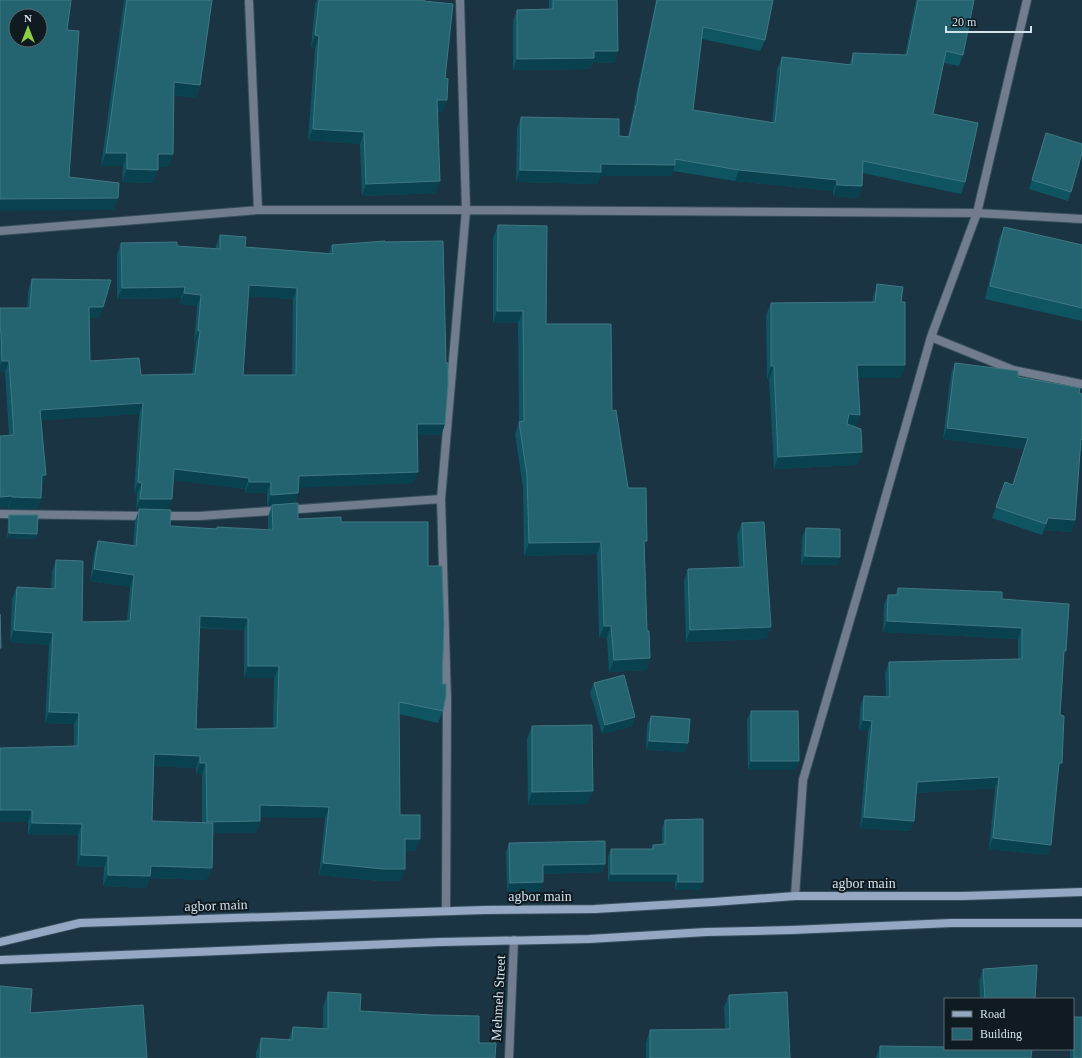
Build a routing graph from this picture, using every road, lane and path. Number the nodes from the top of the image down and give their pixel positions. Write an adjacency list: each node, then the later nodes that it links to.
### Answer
1 (460, 0): 5 (street)
2 (1027, 0): 6 (street)
3 (249, 2): 4 (street)
4 (258, 210): 5 (street); 8 (street)
5 (466, 210): 6 (street); 11 (street)
6 (977, 213): 7 (street); 9 (street)
7 (1082, 220)
8 (0, 231)
9 (930, 337): 10 (street); 14 (street)
10 (1082, 384)
11 (441, 499): 12 (street); 15 (street)
12 (0, 514)
13 (1082, 892): 14 (main road, agbor main)
14 (795, 896): 15 (main road, agbor main)
15 (446, 911): 18 (main road, agbor main)
16 (1082, 923): 17 (main road)
17 (514, 940): 19 (main road); 20 (street, Mehmeh Street)
18 (0, 942)
19 (0, 960)
20 (509, 1058)

